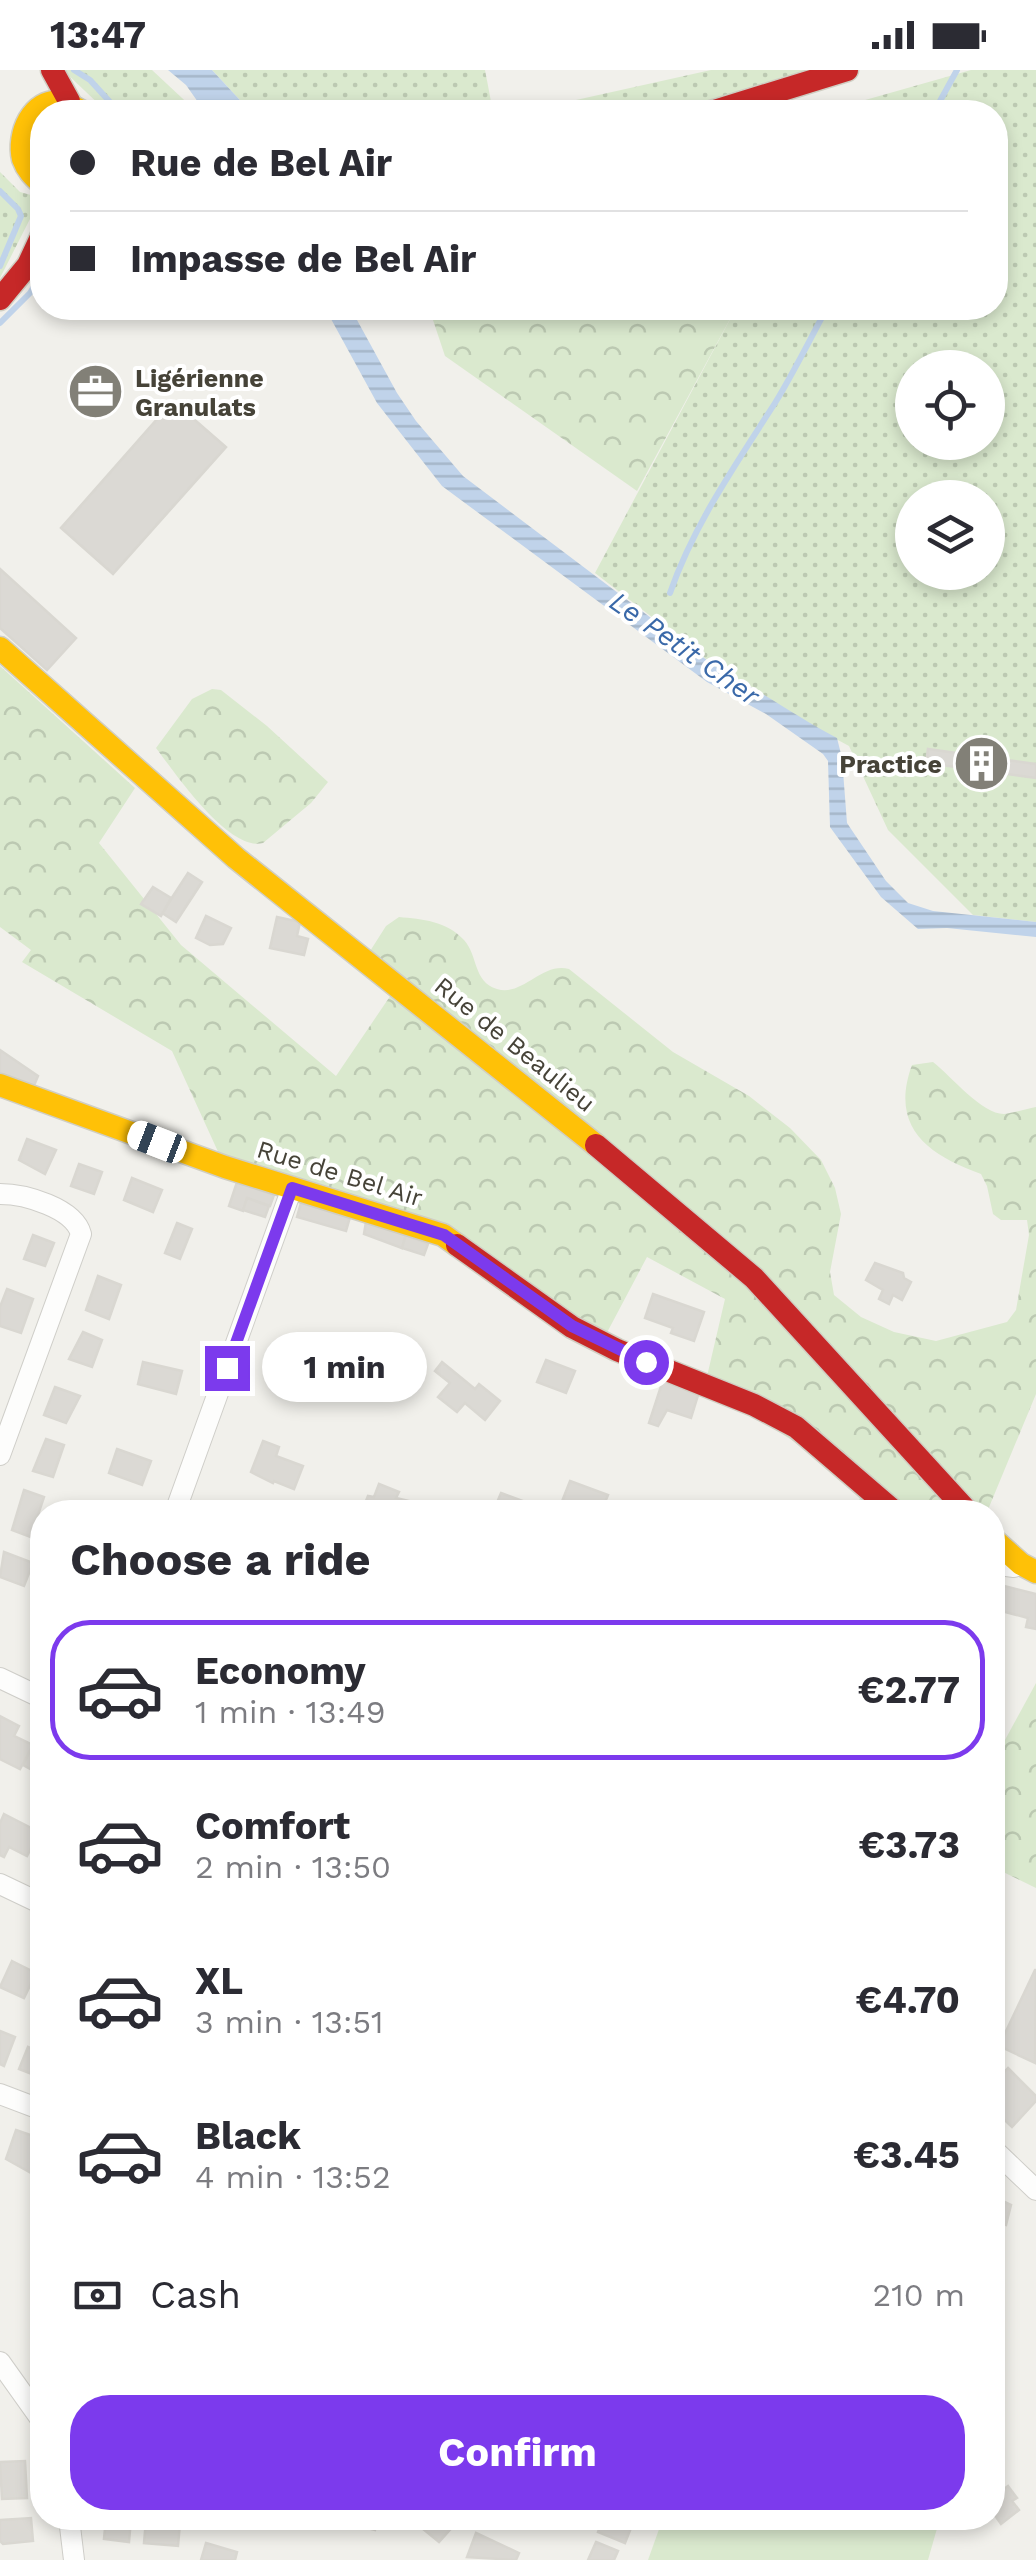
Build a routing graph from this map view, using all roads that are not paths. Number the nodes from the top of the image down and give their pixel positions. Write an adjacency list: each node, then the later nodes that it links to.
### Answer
1 (52, 70): 3 (main road)
2 (847, 70): 4 (main road)
3 (71, 100)
4 (750, 100)
5 (30, 105): 6 (main road)
6 (7, 161): 7 (main road)
7 (30, 179)
8 (30, 262): 9 (main road)
9 (0, 299)
10 (0, 648): 17 (main road, Rue de Beaulieu)
11 (0, 1085): 12 (main road, Rue de Bel Air)
12 (292, 1188): 15 (street); 16 (main road, Rue de Bel Air)
13 (0, 1194): 14 (street)
14 (0, 1455)
15 (179, 1500)
16 (881, 1500)
17 (957, 1500)
18 (1005, 1549): 19 (main road)
19 (1028, 1568)
20 (0, 1678): 21 (street)
21 (30, 1692)
22 (0, 1884): 23 (street)
23 (30, 1898)
24 (0, 2094): 25 (street)
25 (30, 2105)
26 (1005, 2160): 27 (street)
27 (1036, 2190)
28 (1, 2364): 29 (street)
29 (30, 2402)
30 (70, 2530): 31 (street)
31 (74, 2560)

